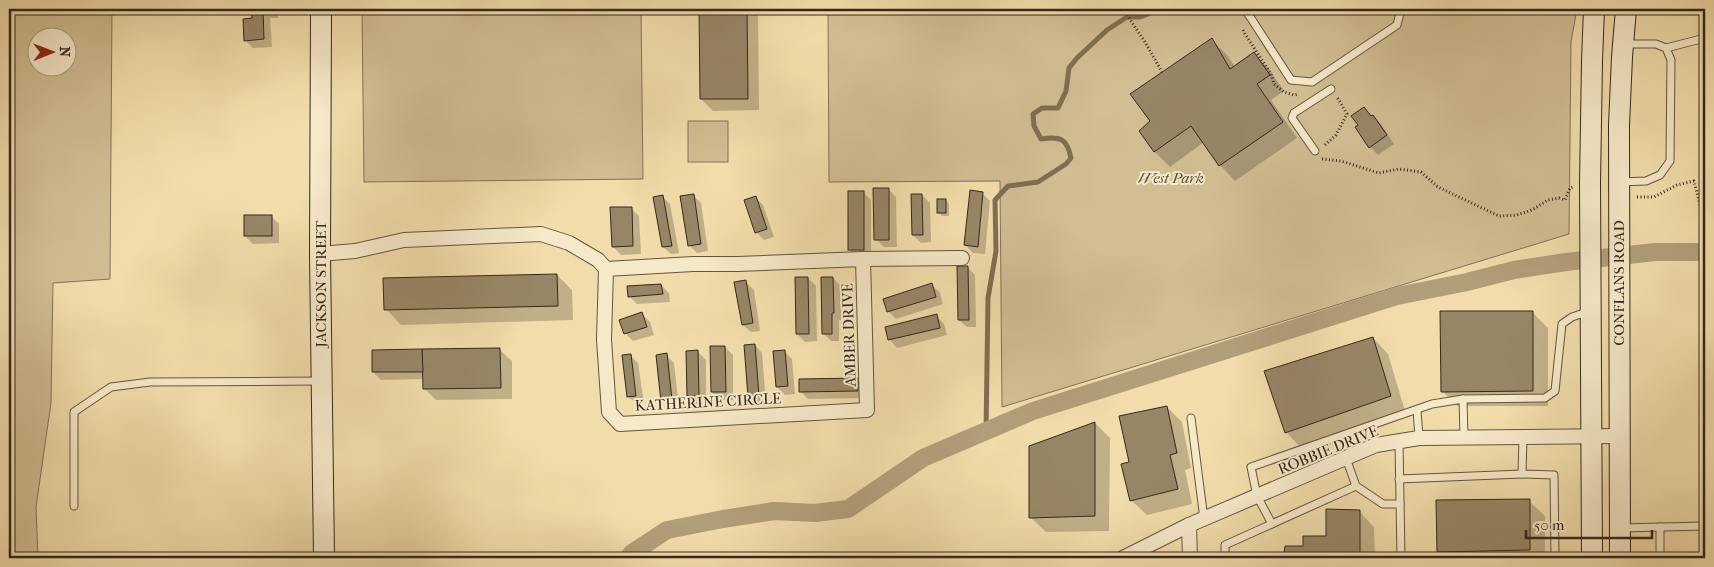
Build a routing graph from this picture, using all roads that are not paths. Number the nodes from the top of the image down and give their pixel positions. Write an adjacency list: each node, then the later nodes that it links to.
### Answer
1 (321, 9): 14 (main road, JACKSON STREET)
2 (1255, 9): 6 (lane)
3 (1401, 9): 6 (lane)
4 (1594, 9): 8 (main road, CONFLANS ROAD)
5 (1626, 9): 9 (main road, CONFLANS ROAD)
6 (1246, 11)
7 (1705, 38): 10 (lane)
8 (1592, 44): 9 (main road); 18 (main road, CONFLANS ROAD)
9 (1623, 44): 10 (lane); 13 (main road, CONFLANS ROAD)
10 (1666, 48): 13 (lane)
11 (1331, 88): 12 (lane)
12 (1315, 151)
13 (1619, 182): 25 (main road, CONFLANS ROAD)
14 (320, 254): 17 (street); 19 (main road, JACKSON STREET)
15 (962, 258): 16 (street)
16 (863, 259): 17 (street); 21 (street, AMBER DRIVE)
17 (606, 269): 21 (street, KATHERINE CIRCLE)
18 (1590, 304): 20 (lane); 24 (main road, CONFLANS ROAD)
19 (322, 381): 36 (lane); 44 (main road, JACKSON STREET)
20 (1463, 399): 22 (lane); 28 (lane)
21 (867, 410)
22 (1417, 410): 27 (lane); 34 (lane)
23 (1191, 418): 37 (lane)
24 (1591, 436): 25 (street, ROBBIE DRIVE); 26 (street, ROBBIE DRIVE); 51 (main road, CONFLANS ROAD)
25 (1619, 436): 42 (main road, CONFLANS ROAD)
26 (1523, 437): 28 (street, ROBBIE DRIVE); 31 (lane)
27 (1419, 438): 28 (street, ROBBIE DRIVE); 29 (street, ROBBIE DRIVE)
28 (1464, 438)
29 (1399, 442): 30 (street, ROBBIE DRIVE); 32 (lane)
30 (1346, 458): 33 (lane); 34 (street, ROBBIE DRIVE)
31 (1522, 474): 32 (lane); 50 (lane)
32 (1400, 479): 35 (lane)
33 (1356, 486): 35 (lane); 38 (lane)
34 (1257, 496): 37 (street, ROBBIE DRIVE); 38 (lane)
35 (1400, 504): 48 (lane)
36 (74, 506)
37 (1204, 519): 39 (street, ROBBIE DRIVE)
38 (1272, 524): 47 (lane)
39 (1189, 525): 45 (street, ROBBIE DRIVE); 46 (street)
40 (1705, 526): 41 (lane)
41 (1660, 527): 42 (lane); 53 (lane)
42 (1620, 528): 52 (main road, CONFLANS ROAD)
43 (300, 558): 44 (lane)
44 (324, 558)
45 (1123, 558)
46 (1190, 558)
47 (1225, 558)
48 (1401, 558)
49 (1520, 558): 50 (lane)
50 (1555, 558): 51 (lane)
51 (1592, 558)
52 (1620, 558)
53 (1660, 558)

